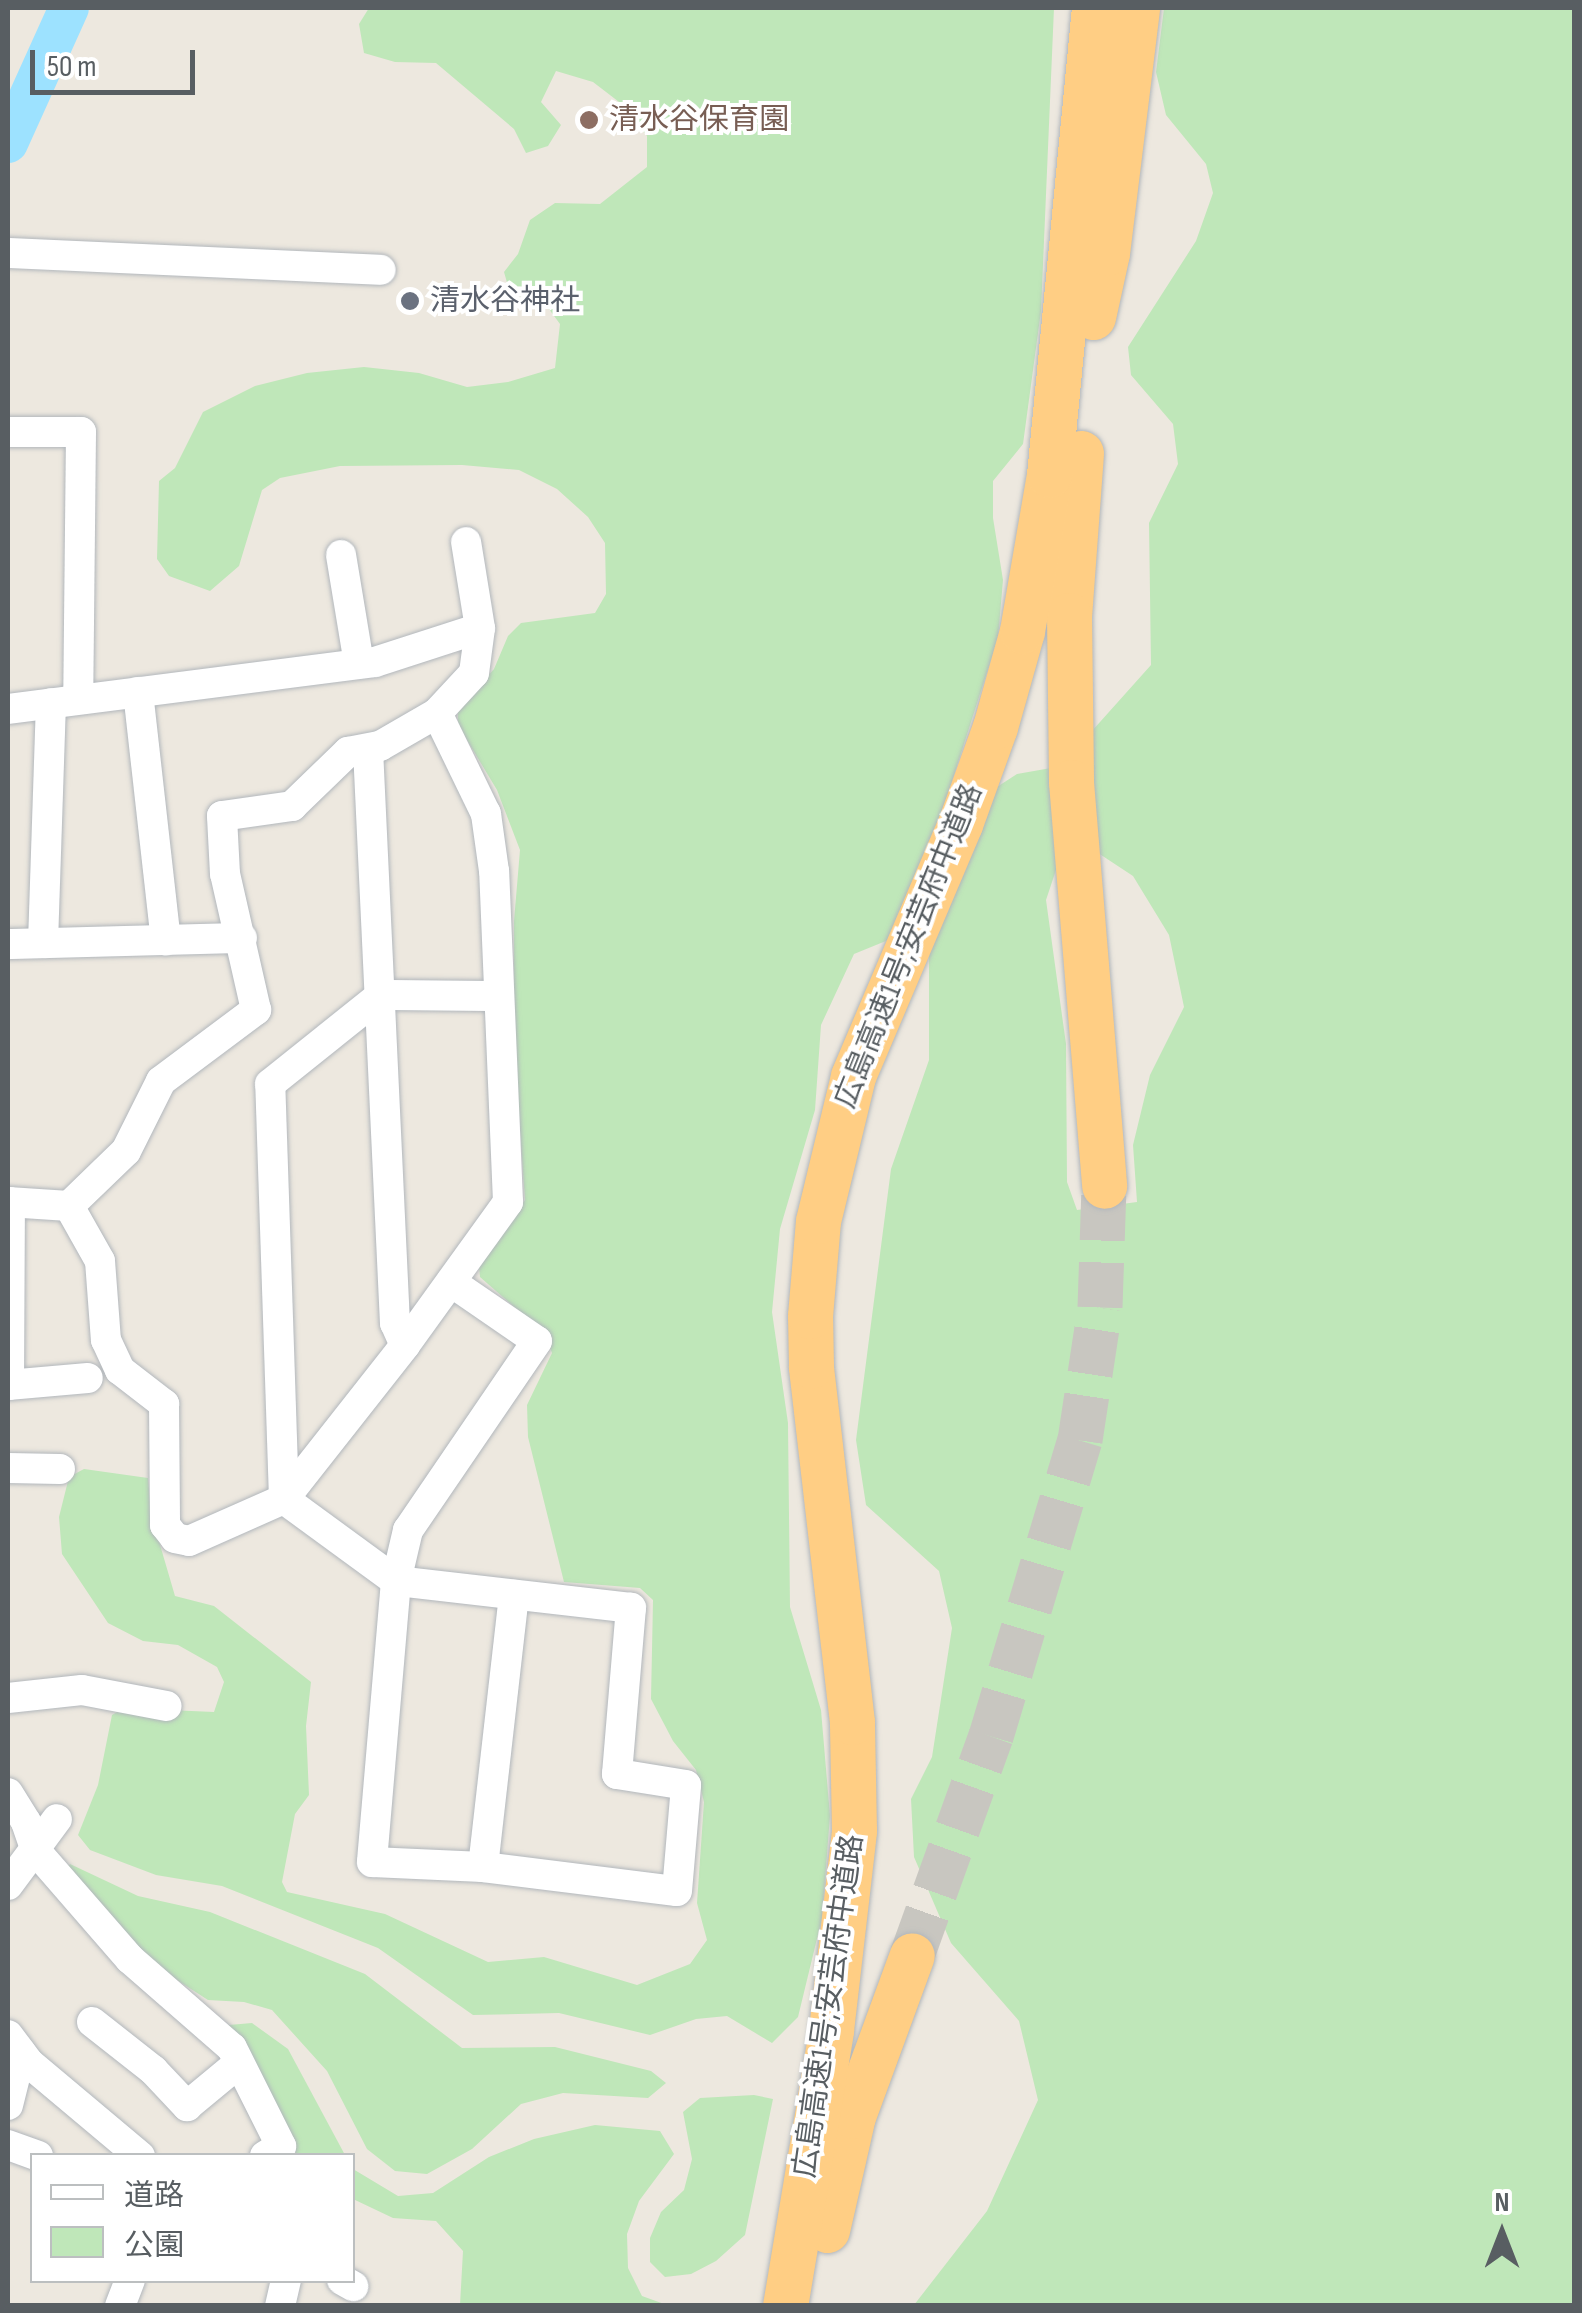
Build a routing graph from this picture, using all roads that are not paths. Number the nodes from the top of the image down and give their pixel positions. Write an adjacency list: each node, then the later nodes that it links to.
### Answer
1 (1076, 8): 7 (highway)
2 (1094, 8): 7 (highway, 広島高速1号;安芸府中道路)
3 (1123, 8): 7 (highway, 広島高速1号;安芸府中道路)
4 (1137, 8): 7 (highway)
5 (8, 253): 6 (street)
6 (381, 270)
7 (1080, 309): 24 (highway, 広島高速1号;安芸府中道路); 50 (highway, 広島高速1号;安芸府中道路)
8 (8, 432): 14 (street)
9 (466, 542): 11 (street)
10 (342, 556): 12 (street)
11 (480, 628): 12 (street); 16 (street)
12 (359, 664): 13 (street)
13 (138, 692): 14 (street); 19 (street)
14 (64, 701): 15 (street); 20 (street)
15 (8, 708)
16 (436, 713): 17 (street); 23 (street)
17 (368, 748): 18 (street); 22 (street)
18 (242, 938): 19 (street); 26 (street)
19 (166, 940): 20 (street)
20 (43, 943): 21 (street)
21 (8, 944)
22 (381, 995): 23 (street); 28 (street); 33 (street)
23 (499, 996): 27 (street)
24 (1104, 1186)
25 (9, 1202): 26 (street); 30 (street)
26 (69, 1206): 33 (street)
27 (450, 1282): 28 (street); 34 (street)
28 (405, 1346): 33 (street)
29 (88, 1378): 30 (street)
30 (8, 1385)
31 (8, 1468): 32 (street)
32 (60, 1470)
33 (284, 1499): 34 (street)
34 (396, 1582): 35 (street); 41 (street)
35 (514, 1596): 41 (street); 41 (street)
36 (8, 1698): 37 (street)
37 (168, 1706)
38 (8, 1793): 40 (street)
39 (57, 1819): 40 (street)
40 (36, 1851): 42 (street); 46 (street)
41 (483, 1867)
42 (8, 1885)
43 (912, 1956): 51 (highway, 広島高速1号;安芸府中道路)
44 (92, 2022): 46 (street)
45 (14, 2044): 47 (street); 48 (street)
46 (239, 2063): 49 (street)
47 (8, 2105)
48 (137, 2153)
49 (269, 2153)
50 (785, 2306)
51 (815, 2306)

